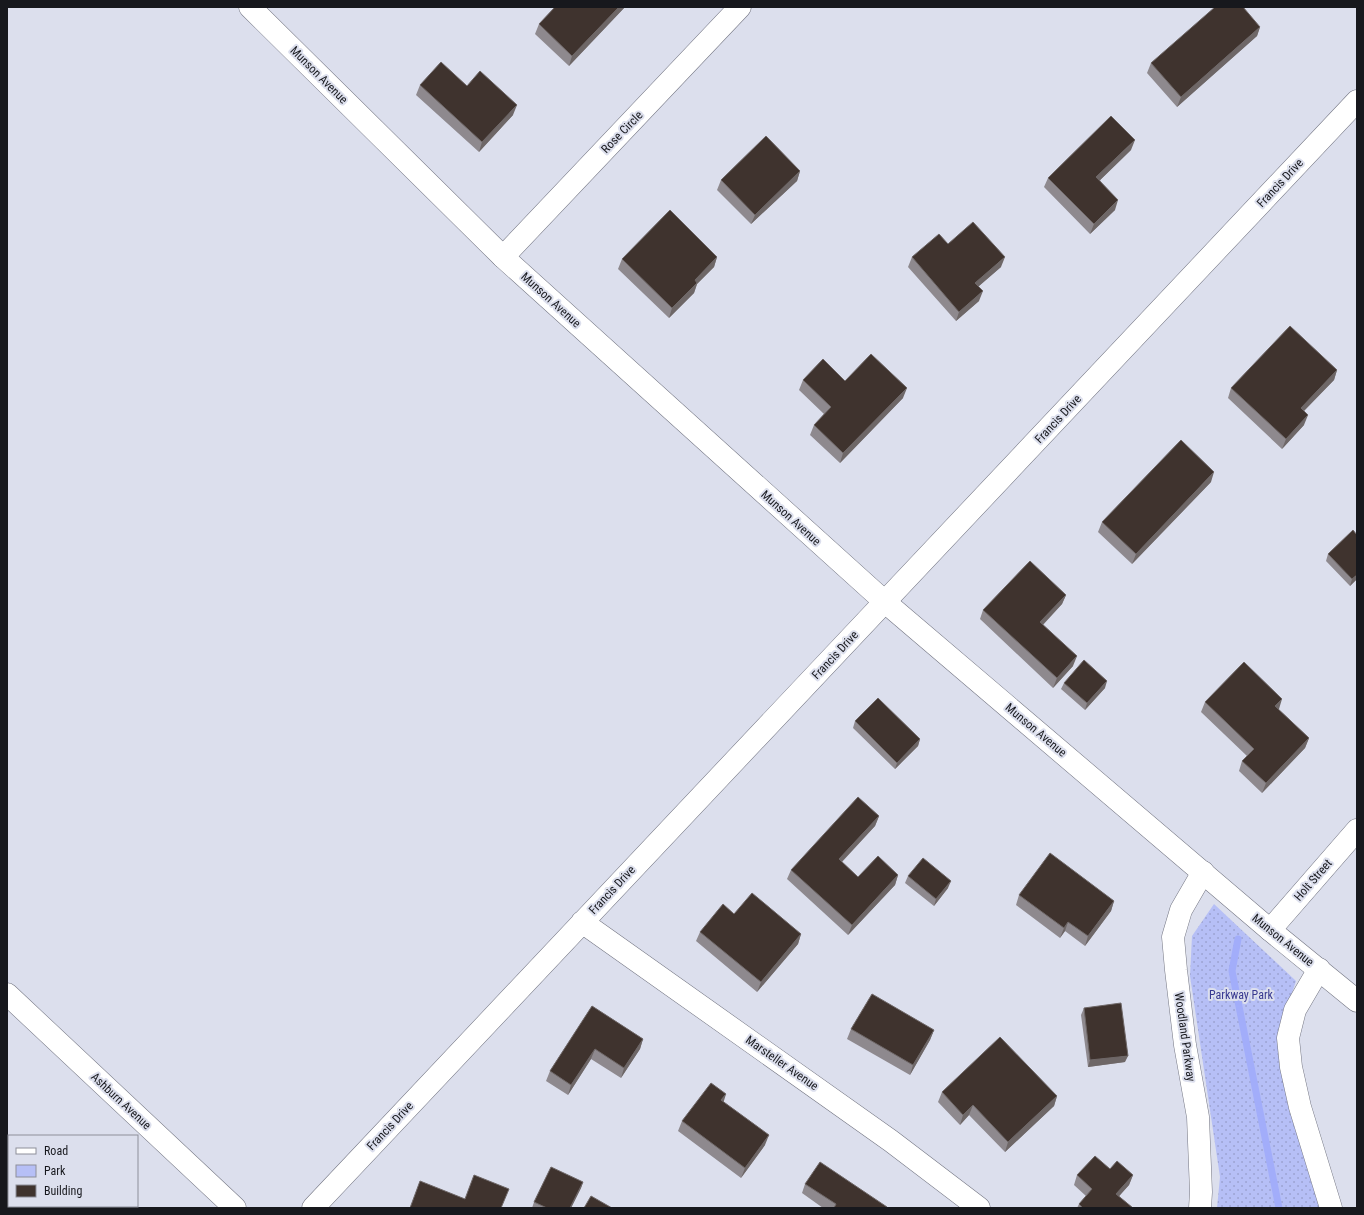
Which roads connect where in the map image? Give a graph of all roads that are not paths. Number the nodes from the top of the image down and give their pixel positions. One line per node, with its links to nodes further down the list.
1 (250, 7): 4 (street, Munson Avenue)
2 (740, 7): 4 (street, Rose Circle)
3 (1357, 101): 5 (street, Francis Drive)
4 (503, 257): 5 (street, Munson Avenue)
5 (885, 602): 7 (street, Munson Avenue); 8 (street, Francis Drive)
6 (1357, 830): 9 (street, Holt Street)
7 (1203, 872): 9 (street, Munson Avenue); 16 (street, Woodland Parkway)
8 (582, 922): 14 (street, Francis Drive); 15 (street, Marsteller Avenue)
9 (1270, 930): 10 (street, Munson Avenue)
10 (1319, 969): 12 (street, Munson Avenue); 17 (street)
11 (7, 994): 13 (street, Ashburn Avenue)
12 (1357, 1000)
13 (235, 1208)
14 (313, 1208)
15 (978, 1208)
16 (1200, 1208)
17 (1331, 1208)

